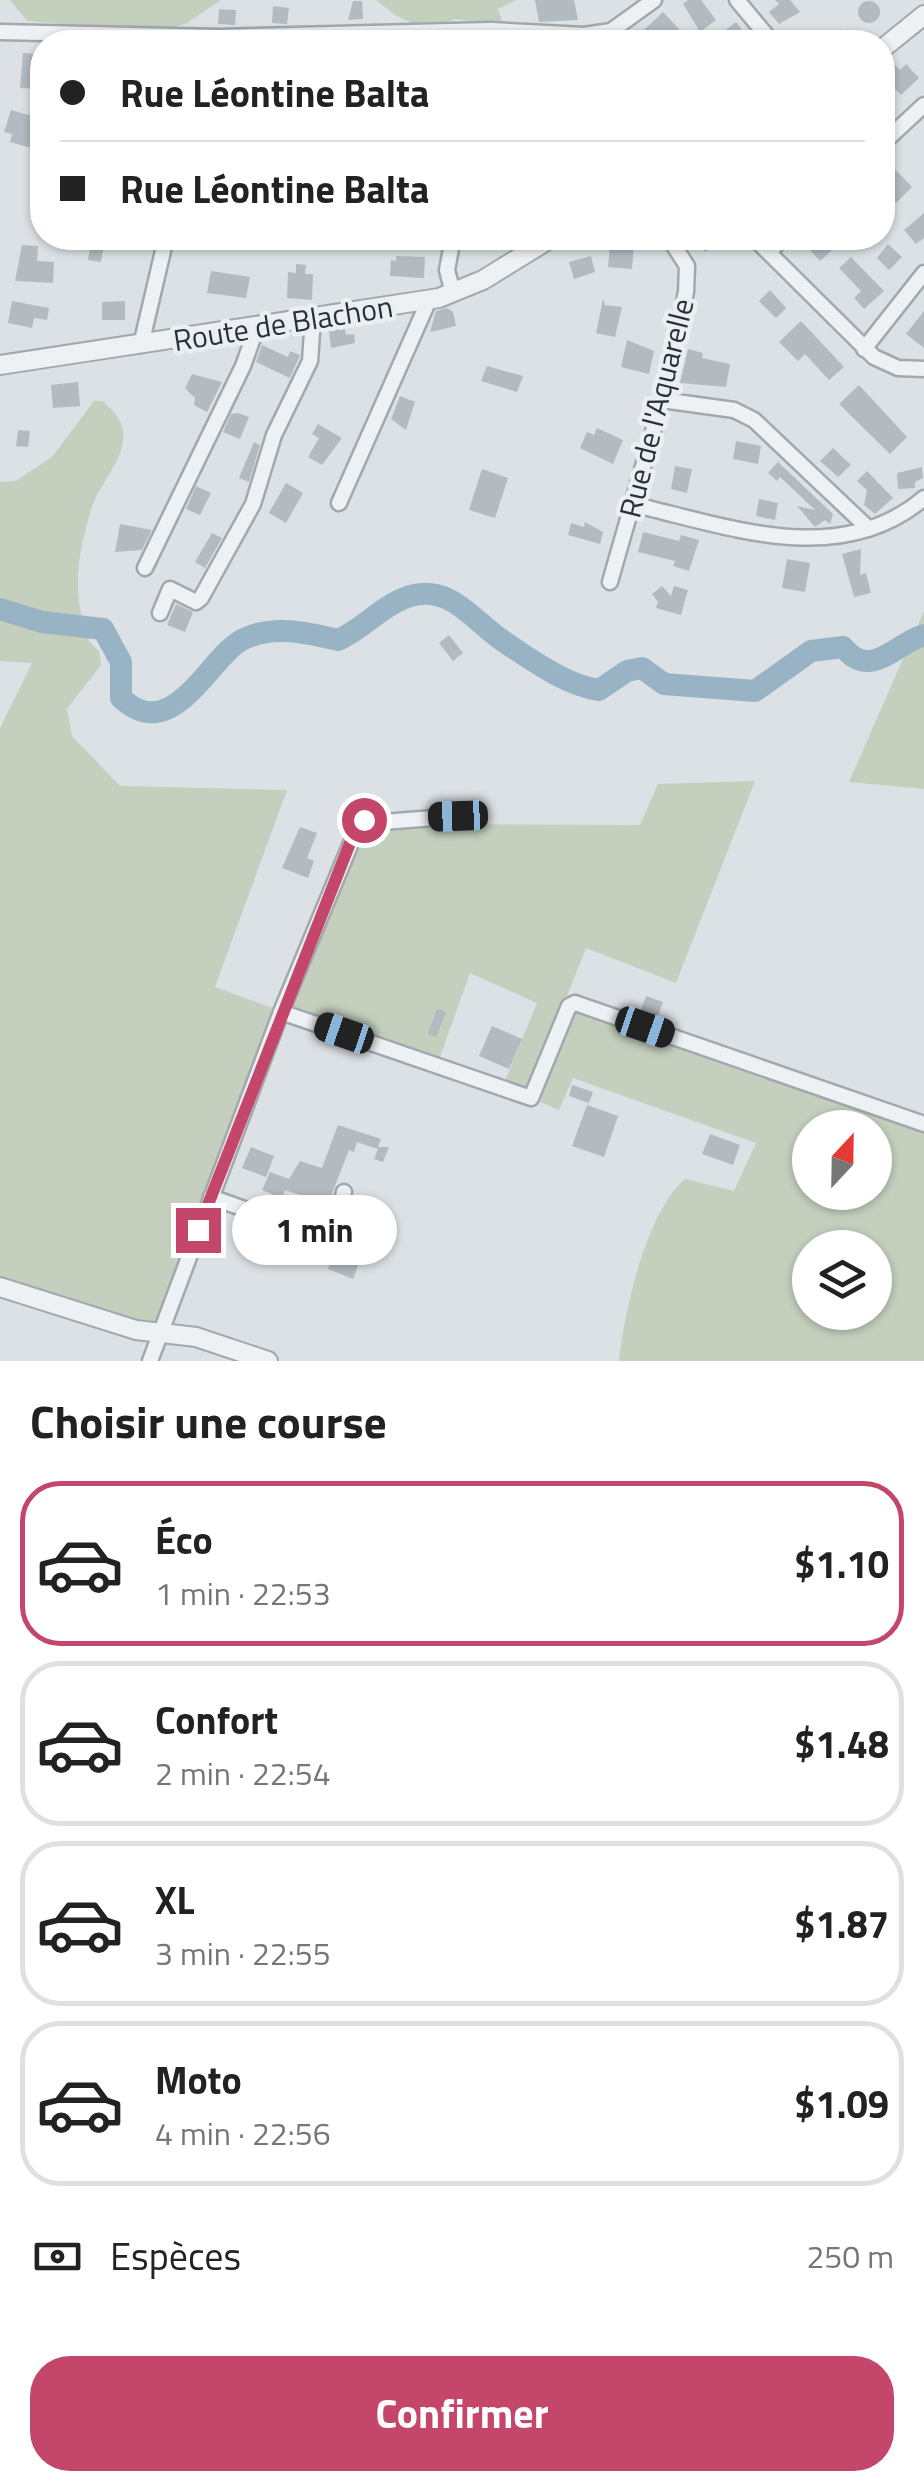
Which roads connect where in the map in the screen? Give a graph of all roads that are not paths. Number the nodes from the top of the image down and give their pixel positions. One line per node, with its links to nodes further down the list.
1 (654, 0): 4 (street)
2 (737, 0): 5 (street)
3 (924, 15): 8 (street)
4 (612, 30)
5 (762, 30)
6 (0, 32): 7 (street)
7 (30, 35)
8 (895, 38)
9 (924, 106): 10 (street)
10 (895, 132)
11 (163, 250): 22 (street)
12 (451, 250): 18 (street)
13 (529, 250): 18 (street, Route de Blachon)
14 (676, 250): 26 (street, Rue de l'Aquarelle)
15 (770, 250): 16 (street)
16 (768, 252): 23 (street)
17 (924, 273): 23 (street)
18 (453, 293): 19 (street, Route de Blachon)
19 (429, 300): 20 (street, Route de Blachon); 28 (street)
20 (313, 318): 21 (street, Route de Blachon); 33 (street)
21 (257, 327): 22 (street, Route de Blachon); 31 (street)
22 (141, 345): 24 (street, Route de Blachon)
23 (864, 348): 25 (street)
24 (0, 366)
25 (924, 368)
26 (662, 400): 29 (street, Rue de l'Aquarelle); 30 (street)
27 (924, 498): 30 (street)
28 (339, 504)
29 (632, 504): 30 (street); 32 (street, Rue de l'Aquarelle)
30 (869, 530)
31 (145, 568)
32 (610, 582)
33 (160, 613)
34 (458, 816): 35 (street)
35 (281, 1012): 36 (street); 38 (street)
36 (924, 1124)
37 (344, 1192): 38 (street)
38 (211, 1197): 40 (street)
39 (0, 1288): 40 (street)
40 (160, 1332): 41 (street); 42 (street)
41 (150, 1361)
42 (268, 1361)

